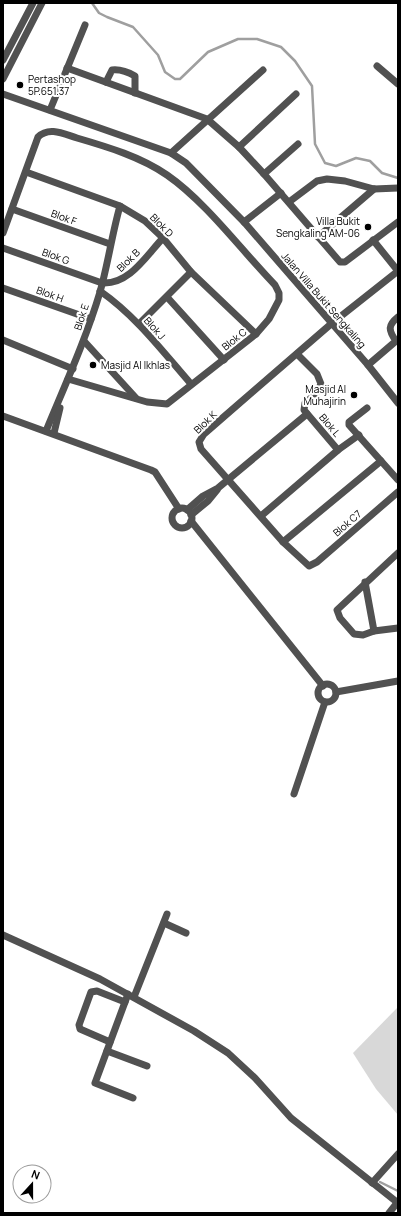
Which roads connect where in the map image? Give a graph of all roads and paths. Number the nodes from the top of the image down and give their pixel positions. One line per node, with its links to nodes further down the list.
1 (34, 3): 4 (street)
2 (42, 3): 8 (street)
3 (85, 25): 6 (street)
4 (3, 60)
5 (377, 66): 10 (street)
6 (67, 68): 9 (street); 14 (street)
7 (263, 70): 15 (street)
8 (3, 79)
9 (106, 82): 11 (street); 11 (street)
10 (398, 84)
11 (135, 93): 15 (street)
12 (3, 94): 14 (street, Jalan Villa Bukit Sengkaling)
13 (296, 94): 17 (street)
14 (50, 110): 18 (street, Jalan Villa Bukit Sengkaling)
15 (207, 119): 17 (street); 18 (street)
16 (298, 144): 20 (street)
17 (239, 147): 20 (street)
18 (171, 153): 27 (street, Jalan Villa Bukit Sengkaling)
19 (26, 172): 25 (street, Blok D); 26 (street); 44 (street, Blok C)
20 (264, 174): 23 (street)
21 (398, 188): 22 (street)
22 (374, 189): 24 (street); 30 (street)
23 (281, 193): 24 (street); 27 (street)
24 (289, 202): 30 (street)
25 (120, 206): 31 (street, Blok D); 33 (street, Blok E)
26 (12, 209): 29 (street); 33 (street, Blok F)
27 (244, 222): 43 (street, Jalan Villa Bukit Sengkaling)
28 (398, 222): 32 (street)
29 (3, 233)
30 (318, 237): 32 (street)
31 (163, 238): 36 (street, Blok D); 37 (street, Blok B)
32 (373, 240): 35 (street)
33 (110, 244): 37 (street, Blok E)
34 (3, 248): 37 (street, Blok G)
35 (398, 271): 43 (street, Blok K)
36 (191, 272): 39 (street); 44 (street, Blok D)
37 (101, 287): 41 (street, Blok E); 42 (street, Blok J)
38 (3, 288): 41 (street, Blok H)
39 (167, 297): 42 (street); 49 (street)
40 (398, 317): 47 (street)
41 (91, 320): 46 (street, Blok E)
42 (139, 324): 53 (street, Blok J)
43 (331, 324): 48 (street, Blok K); 50 (street, Jalan Villa Bukit Sengkaling)
44 (256, 334): 49 (street, Blok C)
45 (3, 340): 51 (street)
46 (84, 341): 51 (street, Blok E); 54 (street)
47 (397, 342): 50 (street)
48 (297, 354): 57 (street, Blok L); 64 (street, Blok K)
49 (224, 360): 53 (street, Blok C)
50 (368, 365): 55 (street, Jalan Villa Bukit Sengkaling)
51 (73, 369): 52 (street, Blok E)
52 (68, 379): 54 (street, Blok C); 59 (street, Blok E); 60 (street)
53 (191, 384): 54 (street, Blok C)
54 (136, 398)
55 (398, 403)
56 (367, 408): 61 (street)
57 (307, 414): 62 (street, Blok L); 64 (street)
58 (3, 416): 59 (street)
59 (46, 431): 60 (street)
60 (54, 433): 67 (street)
61 (359, 435): 62 (street); 63 (street)
62 (338, 450): 69 (street)
63 (381, 461): 65 (street); 70 (street)
64 (229, 479): 68 (street); 69 (street, Blok K)
65 (398, 480)
66 (398, 492): 72 (street, Blok C7)
67 (179, 509): 68 (street); 68 (street)
68 (190, 515): 77 (street)
69 (261, 516): 70 (street, Blok K)
70 (283, 542): 72 (street, Blok K)
71 (398, 553): 73 (street)
72 (306, 565)
73 (365, 582): 75 (street); 75 (street)
74 (398, 628): 75 (street)
75 (374, 631)
76 (398, 681): 78 (street)
77 (323, 686): 78 (street); 79 (street)
78 (336, 692): 79 (street)
79 (325, 702): 80 (street)
80 (294, 794)
81 (167, 914): 82 (street)
82 (164, 923): 83 (street); 85 (street)
83 (186, 933)
84 (3, 935): 85 (street)
85 (131, 995): 86 (street); 92 (street)
86 (125, 1002): 87 (street); 87 (street)
87 (110, 1042): 88 (street)
88 (107, 1051): 89 (street); 90 (street)
89 (147, 1066)
90 (133, 1098)
91 (398, 1154): 92 (street)
92 (372, 1183): 93 (street)
93 (398, 1203): 94 (street)
94 (389, 1213)

